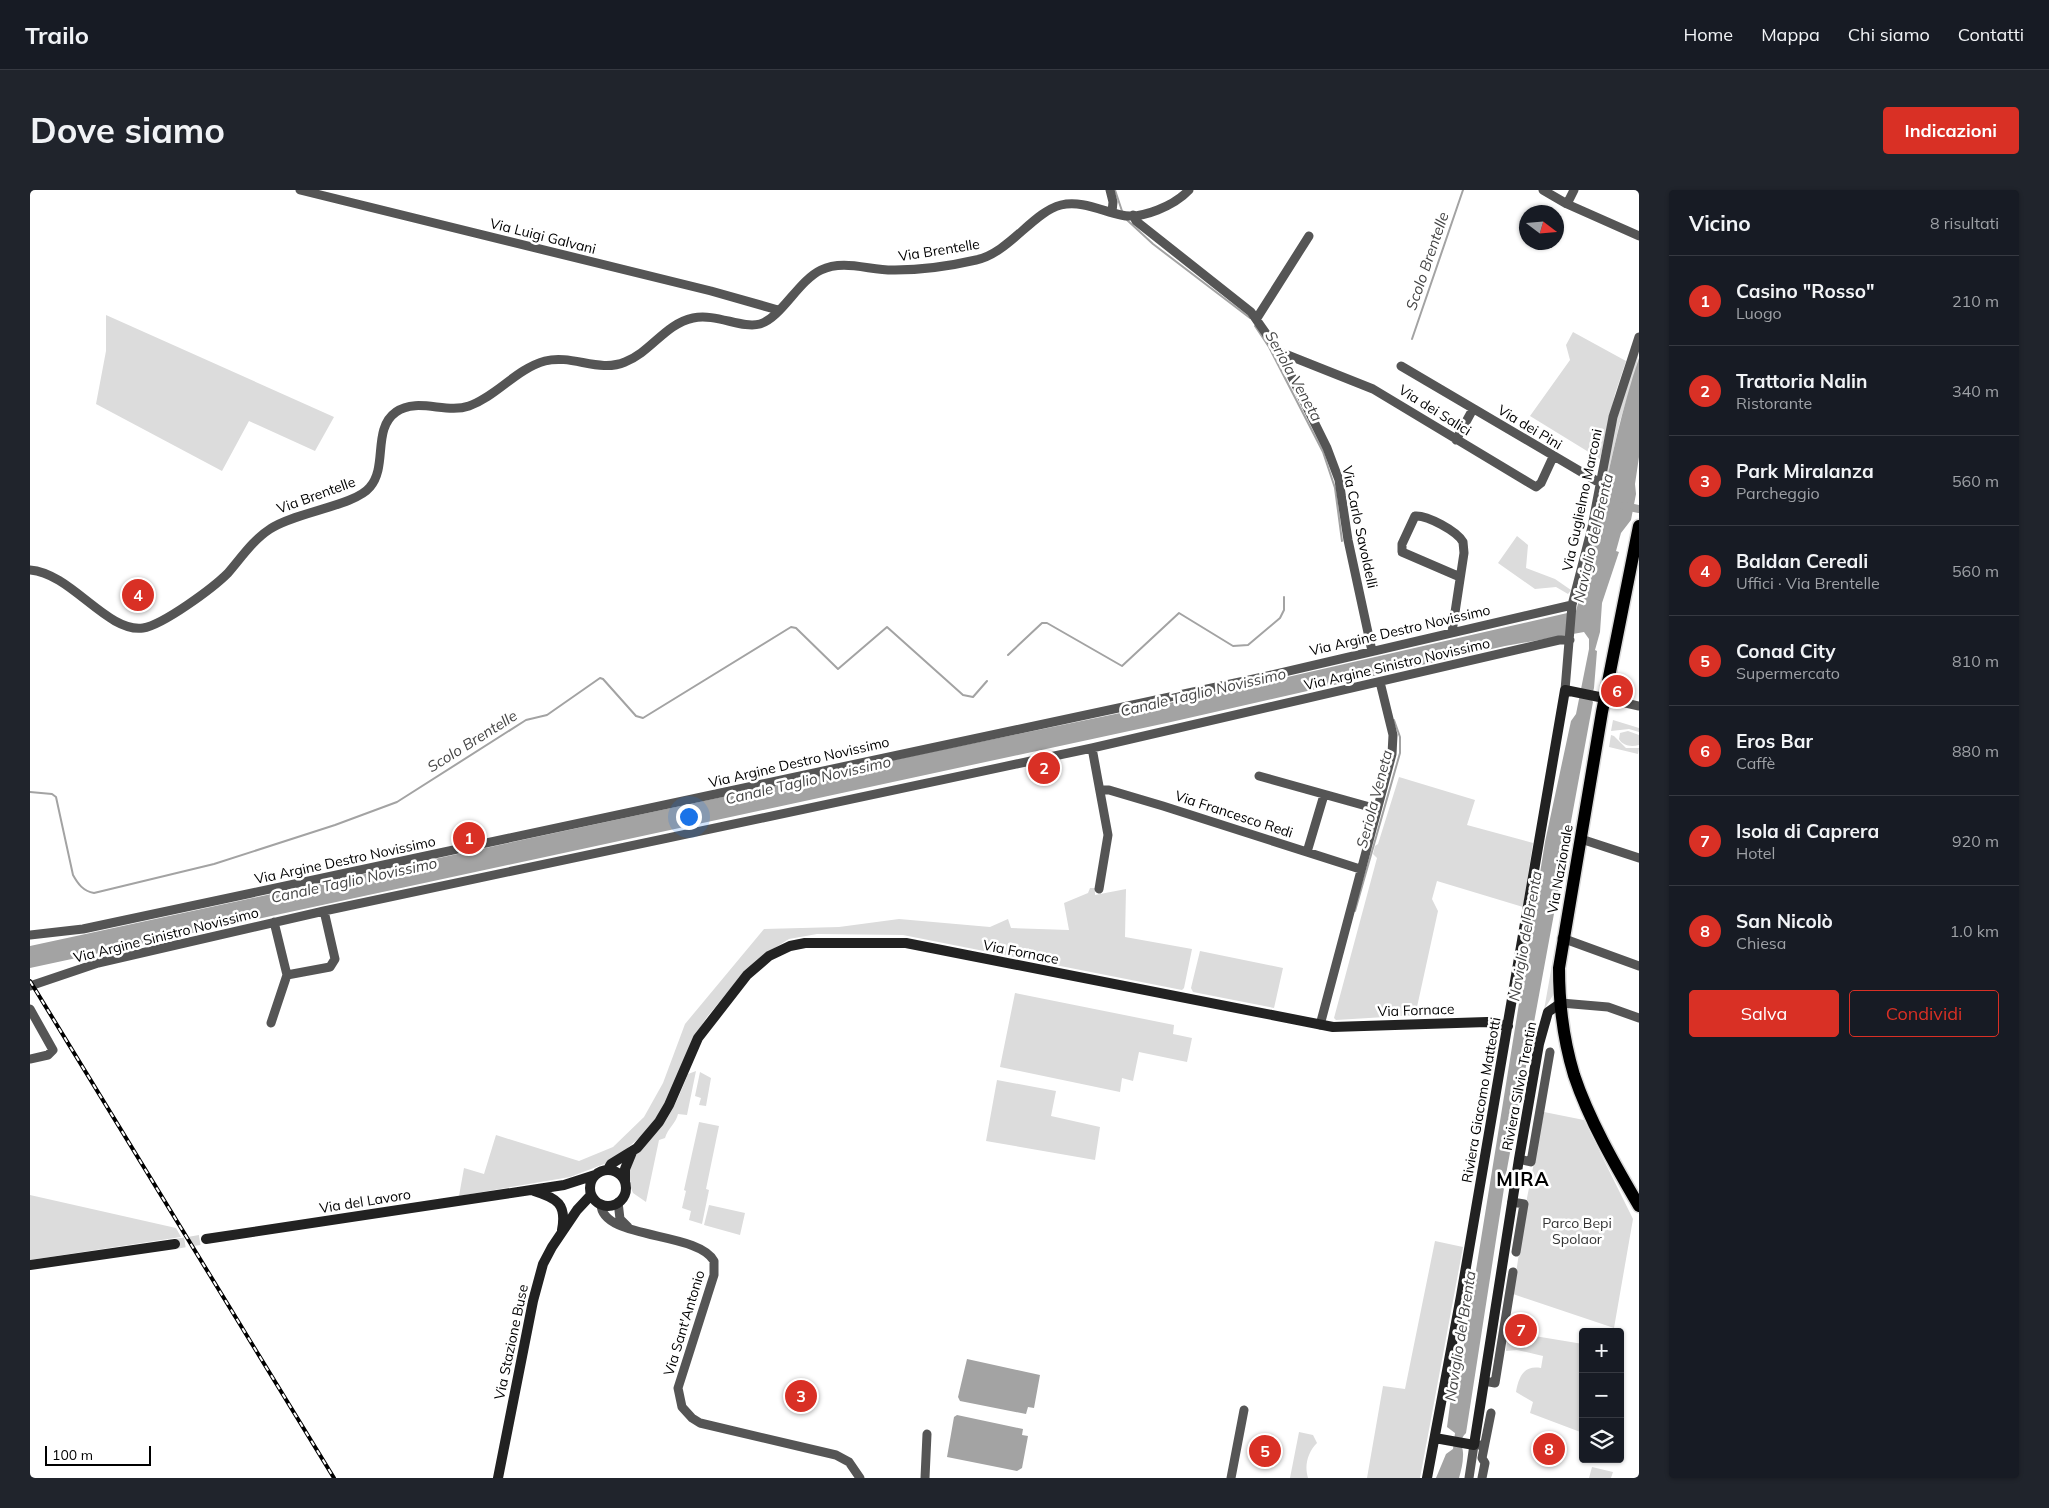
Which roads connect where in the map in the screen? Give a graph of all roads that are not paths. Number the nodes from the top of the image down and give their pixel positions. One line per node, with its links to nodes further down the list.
1 (300, 190): 10 (street, Via Luigi Galvani)
2 (1110, 190): 7 (street)
3 (1189, 190): 7 (street, Via Brentelle)
4 (1543, 190): 6 (street)
5 (1574, 190): 6 (street)
6 (1567, 204): 9 (street)
7 (1124, 215): 10 (street, Via Brentelle); 11 (street, Via Carlo Savoldelli)
8 (1309, 236): 11 (street)
9 (1639, 236)
10 (778, 310): 21 (street, Via Brentelle)
11 (1257, 318): 13 (street, Via Carlo Savoldelli)
12 (1639, 337): 18 (street, Via Guglielmo Marconi)
13 (1281, 355): 16 (street, Via dei Salici); 26 (street, Via Carlo Savoldelli)
14 (1401, 366): 15 (street, Via dei Pini)
15 (1472, 409): 16 (street); 17 (street, Via dei Pini)
16 (1456, 440): 17 (street, Via dei Salici)
17 (1553, 457): 18 (street, Via dei Pini)
18 (1600, 483): 23 (street, Via Guglielmo Marconi)
19 (1639, 526): 20 (main road, Via Nazionale)
20 (1637, 552): 29 (main road, Via Nazionale)
21 (30, 570)
22 (1460, 577): 22 (street); 24 (street)
23 (1572, 608): 24 (street, Via Argine Destro Novissimo); 25 (street, Via Guglielmo Marconi)
24 (1452, 632): 26 (street, Via Argine Destro Novissimo)
25 (1571, 637): 27 (street, Via Argine Sinistro Novissimo); 28 (street, Via Guglielmo Marconi)
26 (1372, 651): 43 (street, Via Argine Destro Novissimo)
27 (1380, 682): 31 (street, Via Argine Sinistro Novissimo); 35 (street)
28 (1571, 691): 29 (street); 53 (street, Riviera Giacomo Matteotti)
29 (1599, 697): 30 (street); 36 (main road, Via Nazionale)
30 (1639, 706)
31 (1092, 748): 33 (street); 41 (street, Via Argine Sinistro Novissimo)
32 (1259, 776): 34 (street)
33 (1100, 790): 37 (street, Via Francesco Redi); 40 (street)
34 (1324, 795): 35 (street); 37 (street)
35 (1377, 809): 39 (street)
36 (1580, 839): 38 (street); 44 (main road, Via Nazionale)
37 (1307, 852): 39 (street, Via Francesco Redi)
38 (1636, 857)
39 (1360, 869): 52 (street)
40 (1099, 889)
41 (324, 910): 42 (street, Via Argine Sinistro Novissimo); 46 (street)
42 (274, 922): 46 (street); 47 (street, Via Argine Sinistro Novissimo)
43 (30, 935)
44 (1562, 938): 45 (street); 48 (main road, Via Nazionale)
45 (1639, 966)
46 (287, 975): 51 (street)
47 (30, 986)
48 (1561, 1003): 50 (street); 56 (street, Riviera Silvio Trentin); 71 (main road, Via Nazionale)
49 (30, 1009): 55 (street)
50 (1639, 1018)
51 (271, 1023)
52 (1320, 1025): 53 (street, Via Fornace); 60 (street, Via Fornace)
53 (1508, 1026): 84 (street, Riviera Giacomo Matteotti)
54 (1550, 1052): 57 (street)
55 (30, 1059)
56 (1535, 1064): 57 (street); 58 (street, Riviera Silvio Trentin)
57 (1548, 1066): 59 (street)
58 (1529, 1103): 59 (street); 61 (street, Riviera Silvio Trentin)
59 (1540, 1105): 61 (street)
60 (632, 1152): 62 (street, Via Fornace); 64 (street, Via Fornace)
61 (1519, 1159): 69 (street, Riviera Silvio Trentin)
62 (608, 1169): 63 (street); 64 (street)
63 (595, 1175): 65 (street, Via del Lavoro); 67 (street)
64 (625, 1182): 68 (street)
65 (564, 1186): 66 (street, Via del Lavoro); 67 (street, Via del Lavoro)
66 (528, 1190): 74 (street, Via del Lavoro); 75 (street, Via del Lavoro)
67 (591, 1195): 70 (street); 72 (street, Via Stazione Buse)
68 (618, 1202): 70 (street); 73 (street)
69 (1512, 1202): 77 (street); 80 (street, Riviera Silvio Trentin)
70 (600, 1204): 72 (street, Via Stazione Buse); 73 (street, Via Sant'Antonio)
71 (1638, 1204)
72 (572, 1219): 74 (street, Via Stazione Buse)
73 (630, 1228): 87 (street, Via Sant'Antonio)
74 (561, 1232): 86 (street, Via Stazione Buse)
75 (206, 1239)
76 (174, 1244): 78 (street)
77 (1516, 1252)
78 (30, 1265)
79 (1513, 1272): 80 (street)
80 (1501, 1311): 85 (street, Riviera Silvio Trentin)
81 (1244, 1410): 89 (street)
82 (1491, 1413): 85 (street)
83 (927, 1434): 88 (street)
84 (1440, 1439): 85 (street); 90 (street, Riviera Giacomo Matteotti)
85 (1479, 1445): 91 (street, Riviera Silvio Trentin); 92 (street)
86 (498, 1478)
87 (860, 1478)
88 (925, 1478)
89 (1231, 1478)
90 (1427, 1478)
91 (1469, 1478)
92 (1482, 1478)

